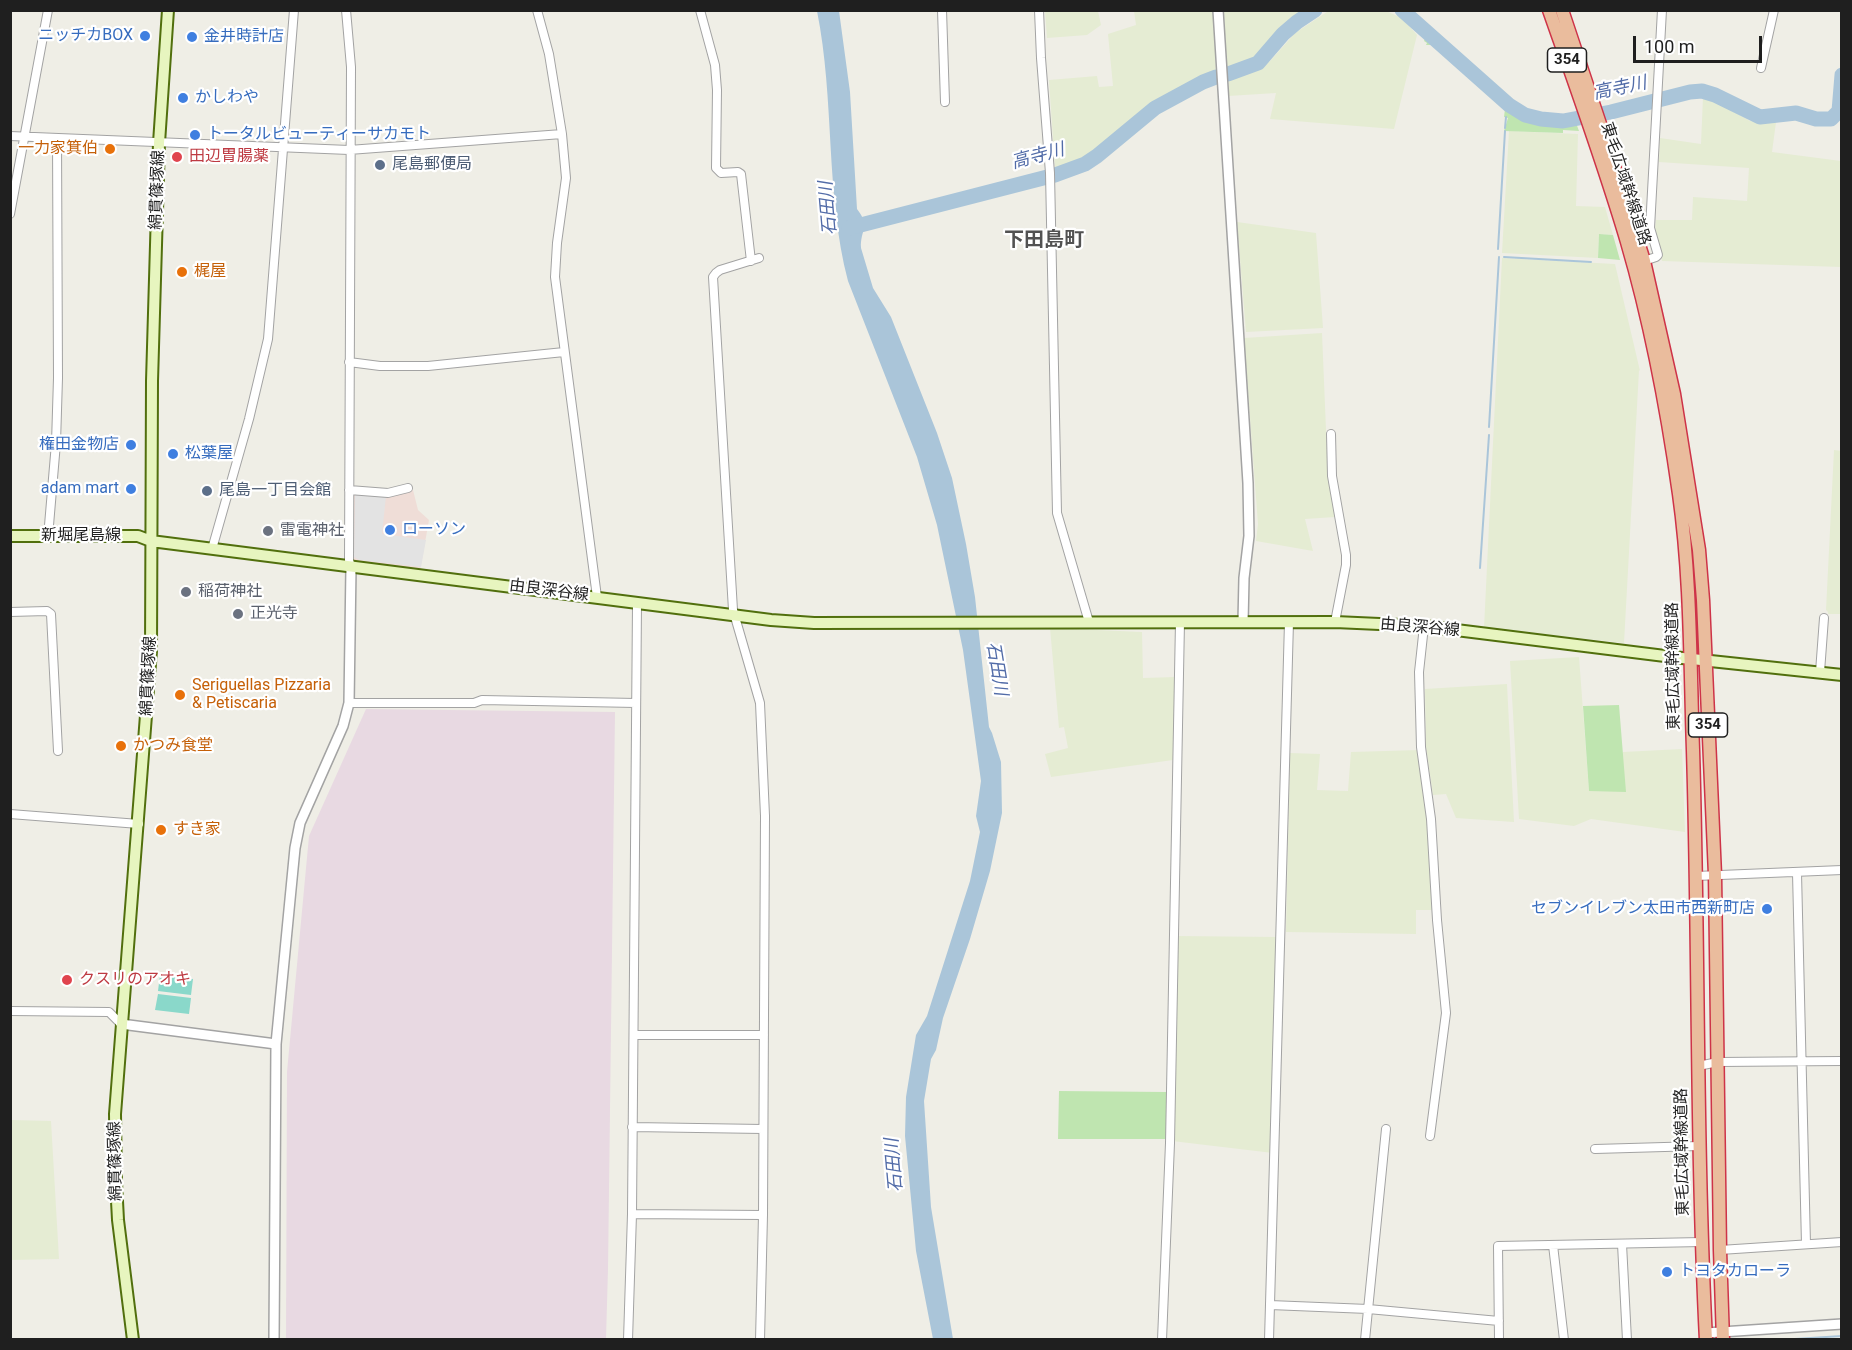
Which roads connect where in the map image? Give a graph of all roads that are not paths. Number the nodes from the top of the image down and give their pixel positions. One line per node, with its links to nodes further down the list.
1 (48, 10): 20 (street)
2 (168, 10): 22 (main road, 綿貫篠塚線)
3 (294, 10): 23 (street)
4 (346, 10): 24 (street)
5 (537, 10): 18 (street)
6 (700, 10): 40 (street)
7 (942, 10): 15 (street)
8 (1039, 10): 42 (street)
9 (1218, 10): 44 (street)
10 (1549, 10): 16 (highway, 東毛広域幹線道路 / 354)
11 (1562, 10): 16 (highway, 東毛広域幹線道路 / 354)
12 (1662, 10): 26 (street)
13 (1773, 10): 14 (street)
14 (1761, 68)
15 (945, 102)
16 (1589, 109): 17 (highway, 東毛広域幹線道路 / 354)
17 (1594, 124): 26 (highway, 東毛広域幹線道路 / 354); 48 (highway, 東毛広域幹線道路 / 354)
18 (562, 134): 24 (street); 27 (street)
19 (10, 136): 20 (street)
20 (24, 137): 21 (street); 25 (street)
21 (57, 138): 22 (street); 33 (street)
22 (159, 143): 23 (street); 34 (main road, 綿貫篠塚線)
23 (283, 148): 24 (street); 35 (street)
24 (350, 150): 28 (street)
25 (10, 214)
26 (1644, 261): 49 (highway, 東毛広域幹線道路 / 354)
27 (564, 352): 28 (street); 37 (street)
28 (349, 362): 31 (street)
29 (1331, 435): 46 (street)
30 (408, 488): 31 (street)
31 (349, 490): 36 (street)
32 (10, 537): 33 (main road, 新堀尾島線)
33 (48, 537): 34 (main road, 新堀尾島線)
34 (151, 541): 35 (main road, 由良深谷線); 56 (main road, 綿貫篠塚線)
35 (212, 549): 36 (main road, 由良深谷線)
36 (351, 567): 37 (main road, 由良深谷線); 52 (street)
37 (597, 597): 38 (main road, 由良深谷線)
38 (637, 604): 40 (main road, 由良深谷線); 53 (street)
39 (10, 612): 54 (street)
40 (735, 616): 42 (main road, 由良深谷線); 64 (street)
41 (1824, 618): 50 (street)
42 (1089, 622): 43 (main road, 由良深谷線)
43 (1180, 622): 44 (main road, 由良深谷線); 94 (street)
44 (1243, 622): 45 (main road, 由良深谷線)
45 (1289, 622): 46 (main road, 由良深谷線); 84 (street)
46 (1335, 622): 47 (main road, 由良深谷線)
47 (1424, 626): 48 (main road, 由良深谷線); 73 (street)
48 (1690, 659): 49 (main road, 由良深谷線); 60 (highway, 東毛広域幹線道路 / 354)
49 (1704, 661): 50 (main road, 由良深谷線); 59 (highway, 東毛広域幹線道路 / 354)
50 (1820, 672): 51 (main road, 由良深谷線)
51 (1842, 675)
52 (350, 703): 53 (street); 65 (street)
53 (636, 703): 63 (street)
54 (58, 751)
55 (10, 814): 56 (street)
56 (139, 824): 62 (main road, 綿貫篠塚線)
57 (1842, 870): 58 (street)
58 (1797, 873): 59 (street); 66 (street)
59 (1715, 875): 60 (street); 68 (highway, 東毛広域幹線道路 / 354)
60 (1696, 876): 69 (highway, 東毛広域幹線道路 / 354)
61 (10, 1011): 62 (street)
62 (121, 1024): 65 (street); 90 (main road, 綿貫篠塚線)
63 (634, 1035): 64 (street); 70 (street)
64 (764, 1035): 71 (street)
65 (276, 1044): 91 (street)
66 (1801, 1061): 67 (street); 68 (street); 81 (street)
67 (1842, 1061)
68 (1718, 1062): 69 (street); 83 (highway, 東毛広域幹線道路 / 354)
69 (1698, 1066): 74 (highway, 東毛広域幹線道路 / 354)
70 (632, 1127): 71 (street); 76 (street)
71 (763, 1129): 77 (street)
72 (1386, 1129): 85 (street)
73 (1430, 1136)
74 (1699, 1146): 75 (street); 78 (highway, 東毛広域幹線道路 / 354)
75 (1595, 1149)
76 (632, 1214): 77 (street); 92 (street)
77 (763, 1215): 93 (street)
78 (1702, 1242): 80 (street); 88 (highway, 東毛広域幹線道路 / 354)
79 (1842, 1242): 81 (street)
80 (1622, 1244): 82 (street); 99 (street)
81 (1806, 1244): 83 (street)
82 (1553, 1245): 86 (street); 98 (street)
83 (1720, 1250): 89 (highway, 東毛広域幹線道路 / 354)
84 (1270, 1305): 85 (street); 95 (street)
85 (1368, 1309): 86 (street); 96 (street)
86 (1499, 1321): 97 (street)
87 (1842, 1324): 89 (street)
88 (1706, 1336): 89 (street)
89 (1723, 1336)
90 (133, 1340)
91 (274, 1340)
92 (628, 1340)
93 (760, 1340)
94 (1162, 1340)
95 (1269, 1340)
96 (1365, 1340)
97 (1499, 1340)
98 (1564, 1340)
99 (1627, 1340)

